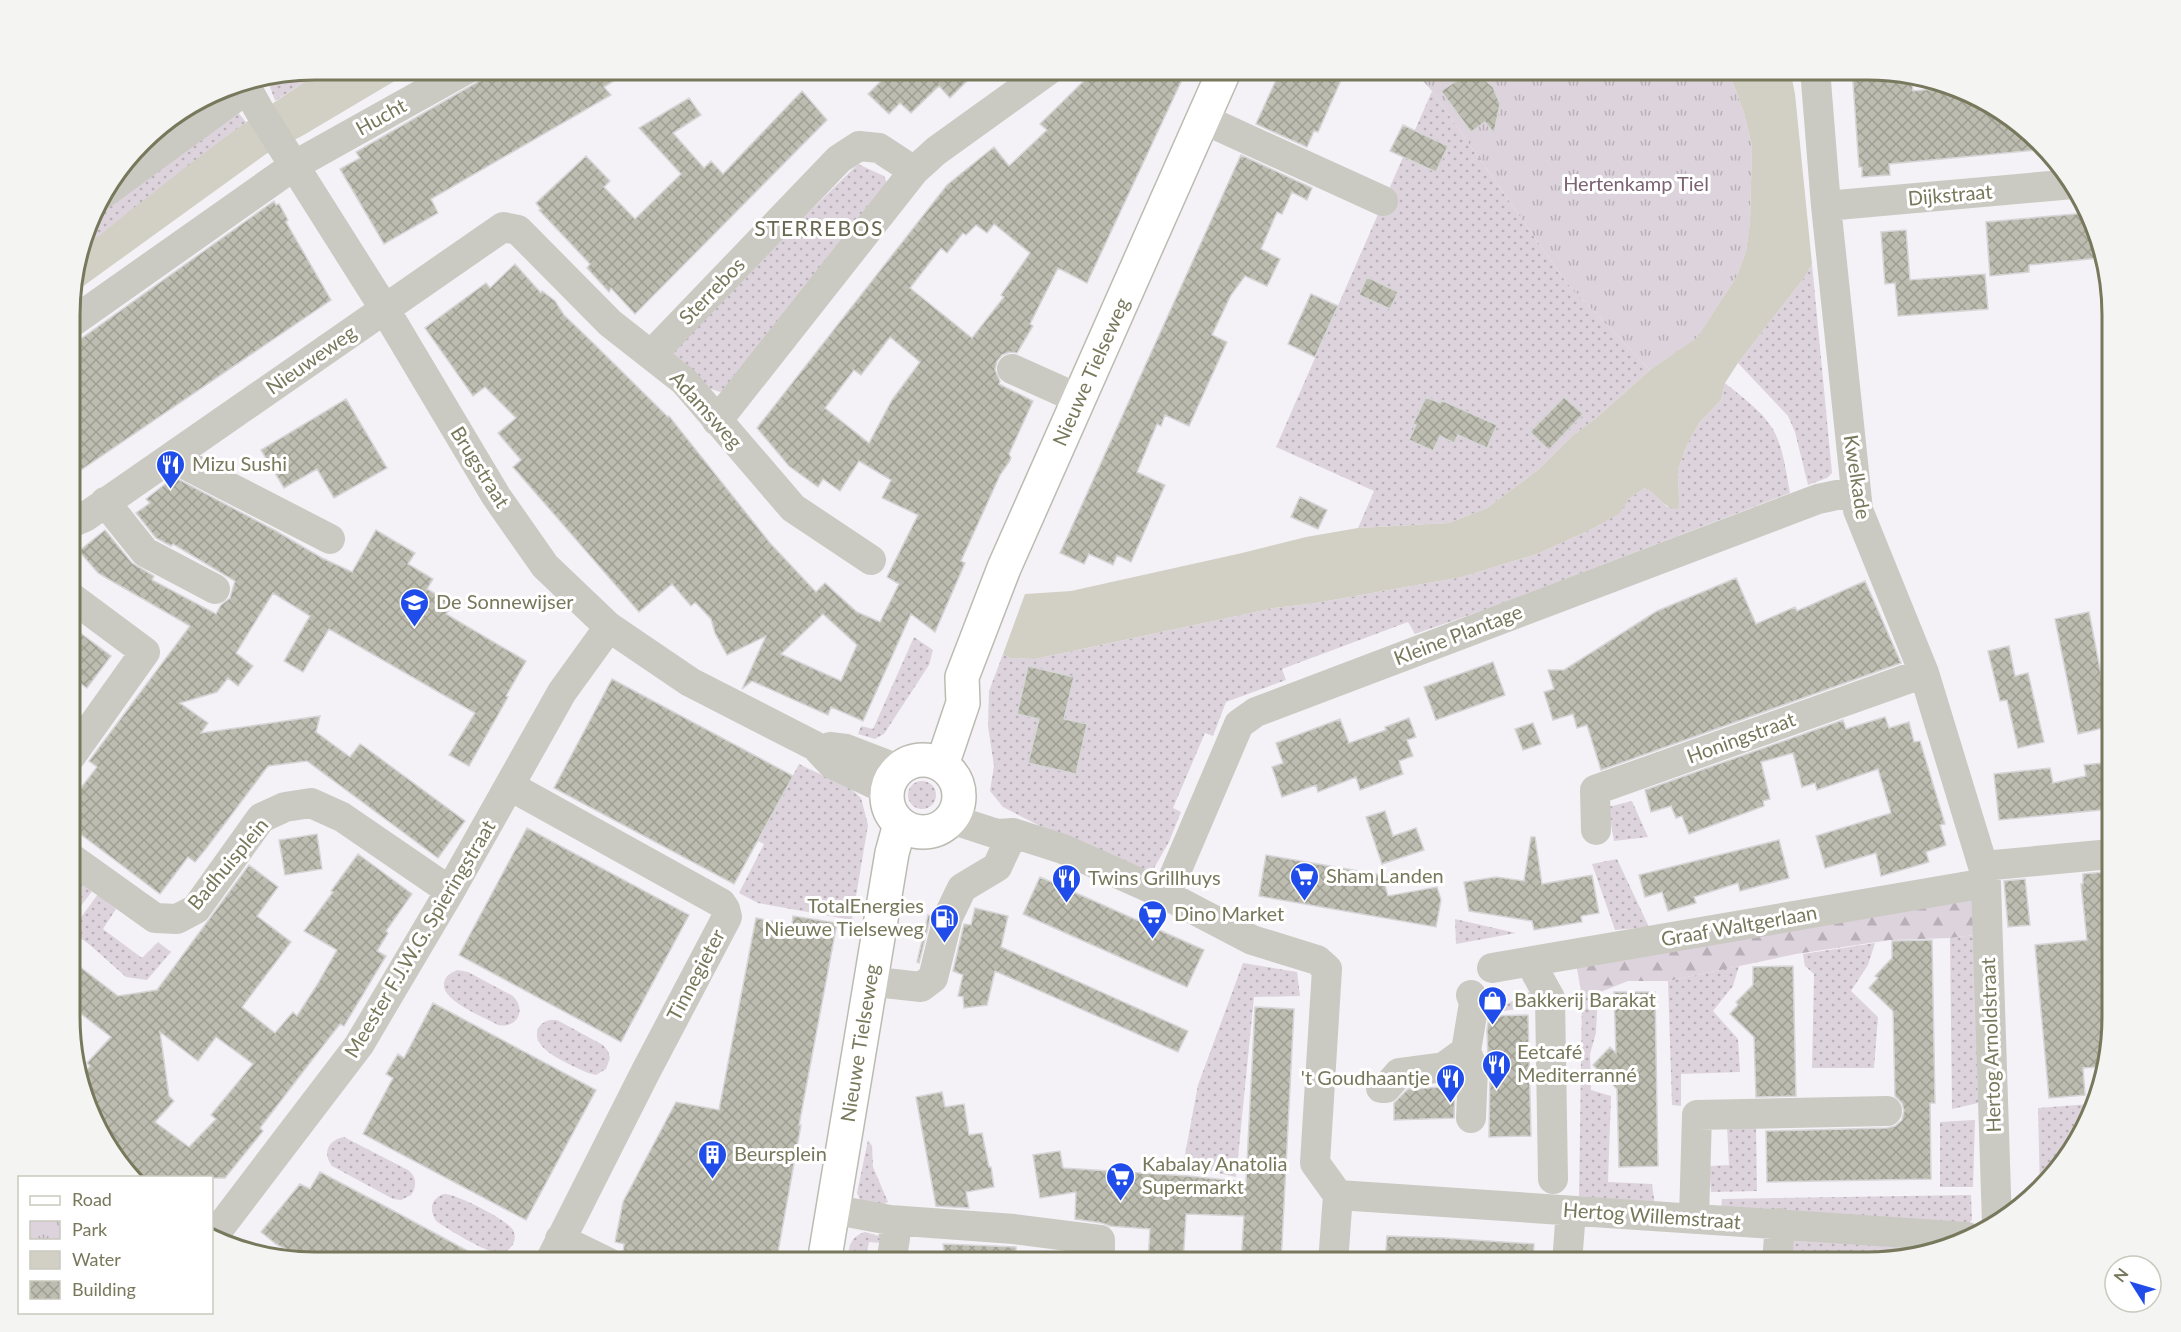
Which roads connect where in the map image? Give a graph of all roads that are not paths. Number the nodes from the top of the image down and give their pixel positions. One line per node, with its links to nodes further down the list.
1 (445, 80): 7 (street, Hucht)
2 (1035, 80): 8 (street)
3 (1220, 80): 6 (main road, Nieuwe Tielseweg)
4 (1816, 80): 12 (street, Kwelkade)
5 (250, 94): 7 (street, Brugstraat); 9 (street)
6 (1203, 119): 11 (street); 18 (main road, Nieuwe Tielseweg)
7 (291, 159): 14 (street, Brugstraat); 15 (street, Hucht)
8 (914, 171): 16 (street, Sterrebos); 19 (street)
9 (120, 182)
10 (2063, 185): 12 (street, Dijkstraat)
11 (1383, 201)
12 (1826, 206): 21 (street, Kwelkade)
13 (519, 230): 14 (street, Nieuweweg); 16 (street, Adamsweg)
14 (384, 308): 20 (street, Nieuweweg); 27 (street, Brugstraat)
15 (80, 315)
16 (651, 355): 19 (street, Adamsweg)
17 (1012, 369): 18 (street)
18 (1079, 399): 30 (main road, Nieuwe Tielseweg)
19 (717, 421): 24 (street, Adamsweg)
20 (177, 453): 22 (street, Nieuweweg); 23 (street)
21 (1856, 491): 28 (street, Kwelkade); 40 (street, Kleine Plantage)
22 (83, 510): 25 (street, Nieuweweg)
23 (330, 540)
24 (871, 560)
25 (215, 589)
26 (80, 604): 29 (street)
27 (609, 627): 30 (street, Brugstraat); 31 (street, Meester F.J.W.G. Spieringstraat)
28 (1924, 673): 34 (street, Honingstraat); 38 (street, Kwelkade)
29 (80, 743)
30 (913, 771): 32 (main road); 33 (main road)
31 (510, 786): 39 (street, Meester F.J.W.G. Spieringstraat); 59 (street, Tinnegieter)
32 (955, 810): 33 (main road); 35 (street)
33 (908, 828): 43 (main road, Nieuwe Tielseweg); 60 (main road, Nieuwe Tielseweg)
34 (1596, 830)
35 (1013, 833): 40 (street); 43 (street)
36 (2102, 856): 38 (street, Graaf Waltgerlaan)
37 (80, 864): 39 (street, Badhuisplein)
38 (1984, 874): 41 (street, Graaf Waltgerlaan); 53 (street, Hertog Arnoldstraat)
39 (450, 891): 57 (street, Meester F.J.W.G. Spieringstraat)
40 (1166, 896): 50 (street)
41 (1530, 962): 42 (street, Graaf Waltgerlaan); 49 (street)
42 (1492, 968)
43 (885, 983): 52 (main road, Nieuwe Tielseweg)
44 (1471, 995): 45 (street)
45 (1466, 1051): 46 (street); 48 (street)
46 (1381, 1088)
47 (1887, 1111): 54 (street)
48 (1471, 1118)
49 (1553, 1179)
50 (1338, 1195): 51 (street, Hertog Willemstraat); 64 (street)
51 (1571, 1211): 54 (street, Hertog Willemstraat); 65 (street)
52 (847, 1212): 55 (street); 61 (main road, Nieuwe Tielseweg)
53 (1997, 1213)
54 (1694, 1218): 56 (street, Hertog Willemstraat)
55 (890, 1220): 62 (street); 63 (street)
56 (1780, 1224): 58 (street, Hertog Willemstraat); 66 (street)
57 (217, 1231)
58 (1954, 1236)
59 (555, 1251)
60 (826, 1252)
61 (841, 1252)
62 (893, 1252)
63 (1100, 1252)
64 (1335, 1252)
65 (1568, 1252)
66 (1778, 1252)

